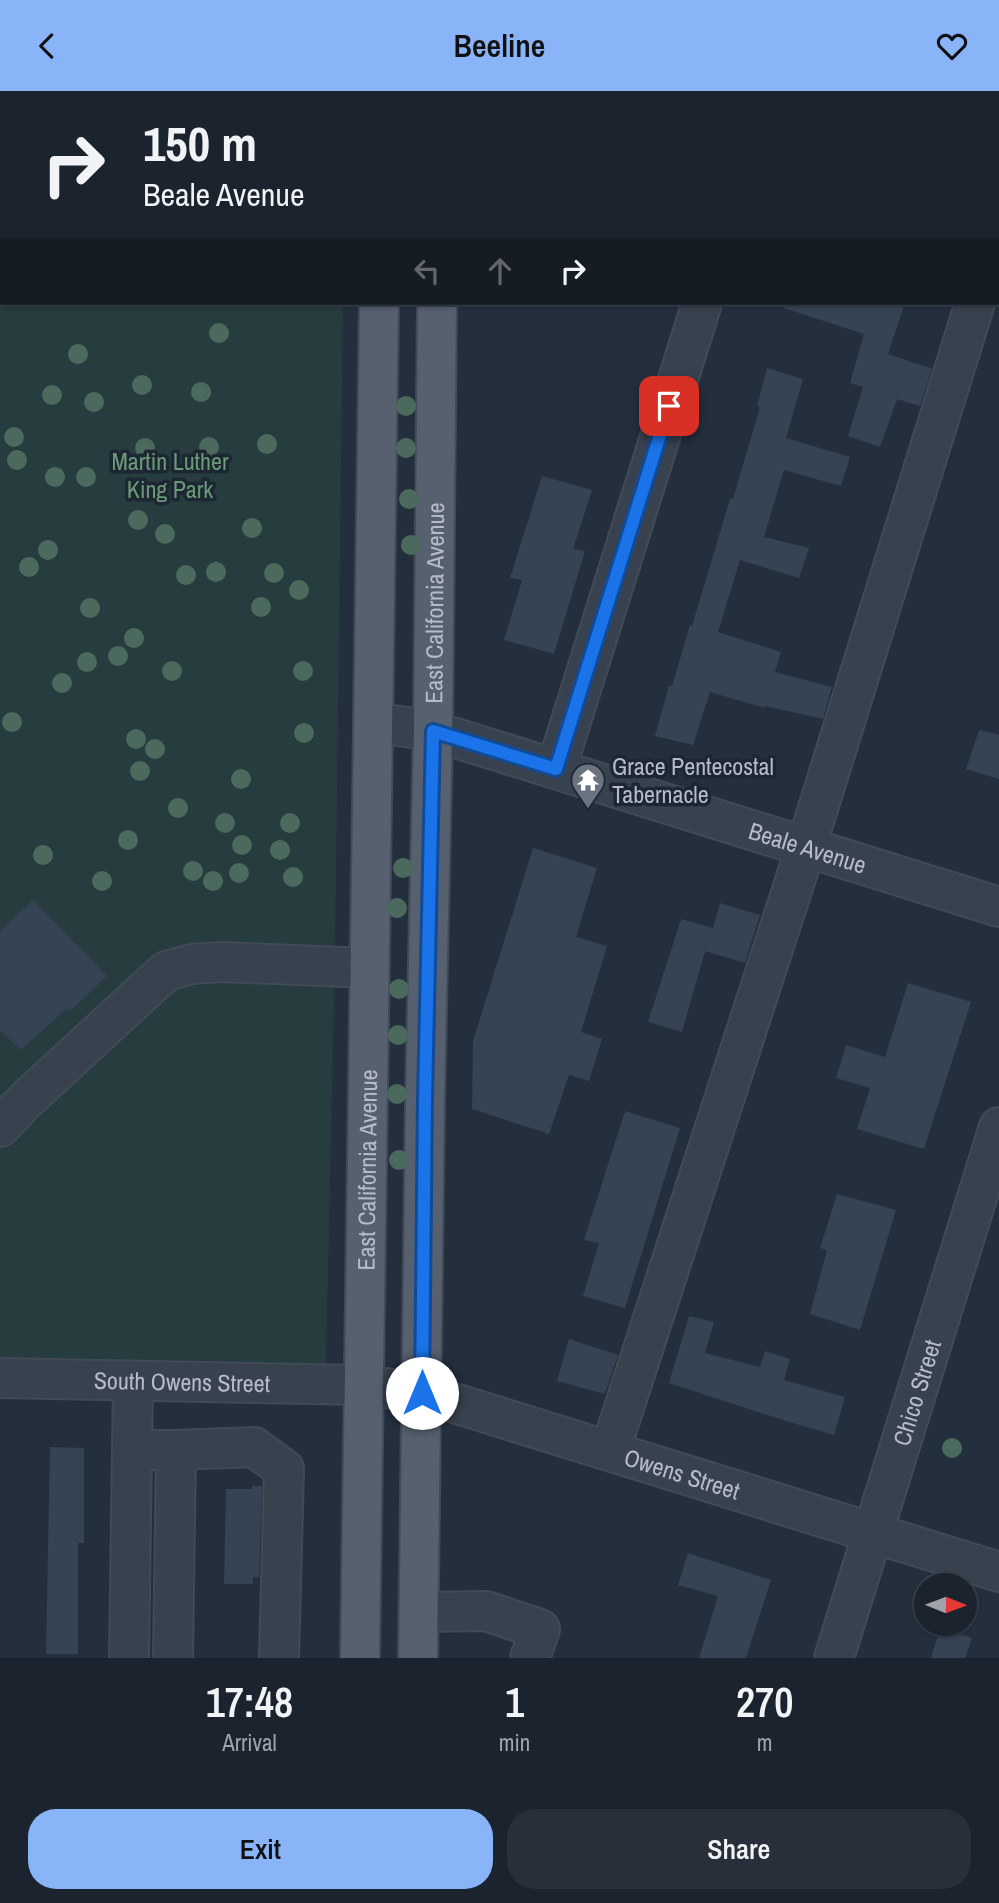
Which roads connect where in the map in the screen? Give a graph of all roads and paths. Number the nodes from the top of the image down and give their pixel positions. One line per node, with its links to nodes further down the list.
1 (379, 305): 5 (main road, East California Avenue)
2 (437, 305): 6 (main road, East California Avenue)
3 (701, 305): 7 (street)
4 (974, 305): 8 (street)
5 (373, 722): 6 (street, Beale Avenue); 10 (main road, East California Avenue)
6 (433, 731): 7 (street, Beale Avenue); 16 (main road, East California Avenue)
7 (556, 769): 8 (street, Beale Avenue)
8 (806, 847): 9 (street, Beale Avenue); 19 (street)
9 (999, 907)
10 (369, 968): 11 (street); 15 (main road, East California Avenue)
11 (0, 1127)
12 (999, 1127): 20 (street, Chico Street)
13 (0, 1378): 14 (street, South Owens Street)
14 (133, 1381): 15 (street, South Owens Street); 17 (street)
15 (364, 1385): 16 (street, Owens Street); 26 (main road, East California Avenue)
16 (422, 1393): 19 (street, Owens Street); 22 (main road, East California Avenue)
17 (132, 1450): 18 (street); 23 (street)
18 (176, 1450): 24 (street); 25 (street)
19 (610, 1451): 20 (street, Owens Street)
20 (873, 1533): 21 (street, Owens Street); 29 (street, Chico Street)
21 (999, 1572)
22 (419, 1612): 27 (main road, East California Avenue); 28 (street)
23 (129, 1658)
24 (173, 1658)
25 (279, 1658)
26 (360, 1658)
27 (418, 1658)
28 (530, 1658)
29 (834, 1658)

